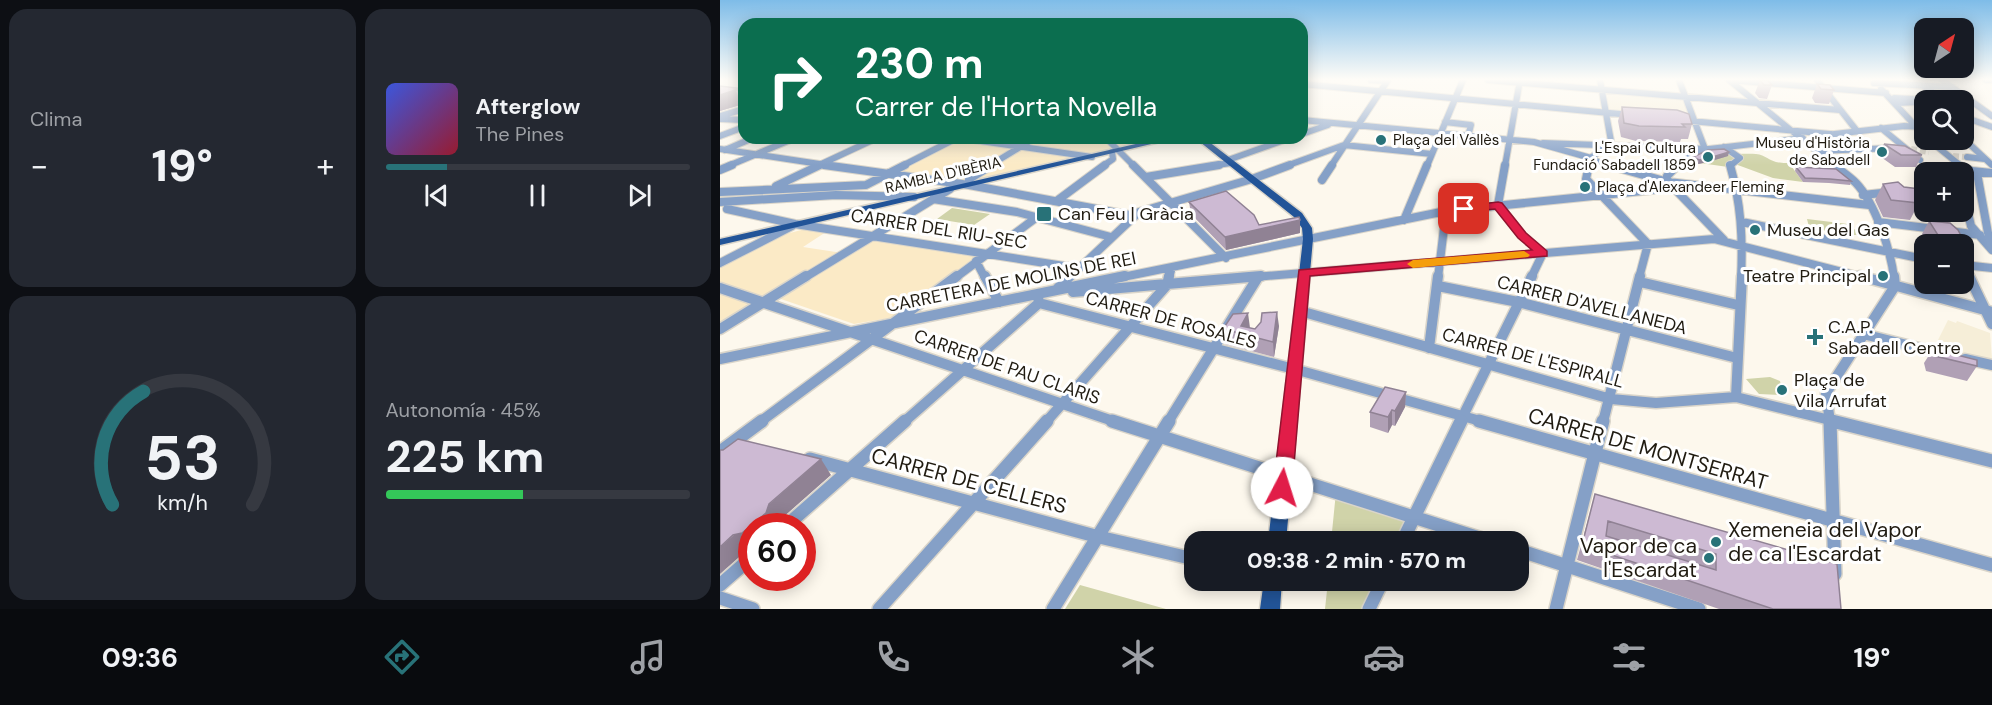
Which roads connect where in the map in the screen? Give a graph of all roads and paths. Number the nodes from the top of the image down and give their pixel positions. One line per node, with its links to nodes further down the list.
1 (1369, 108): 27 (street)
2 (1451, 108): 23 (street)
3 (1515, 108): 40 (street)
4 (1565, 108): 13 (street)
5 (1604, 108): 13 (street)
6 (1690, 108): 22 (street)
7 (1764, 108): 32 (street)
8 (1821, 108): 11 (street)
9 (1899, 108): 28 (street)
10 (1980, 108): 16 (street)
11 (1840, 110): 33 (street)
12 (738, 111): 14 (street)
13 (1604, 112): 15 (street); 15 (street); 21 (street)
14 (721, 116): 17 (street)
15 (1621, 116): 21 (street)
16 (1992, 118): 24 (street)
17 (738, 119)
18 (1670, 119): 22 (street)
19 (1974, 120): 24 (street)
20 (1308, 121): 25 (street)
21 (1609, 121): 53 (street)
22 (1694, 121): 32 (street); 58 (street)
23 (1445, 122): 35 (street); 38 (street)
24 (1979, 122): 26 (street); 29 (street)
25 (1332, 123): 27 (street); 34 (street)
26 (1974, 123)
27 (1358, 125): 35 (street); 52 (street)
28 (1914, 125): 30 (street)
29 (1992, 127)
30 (1881, 128): 33 (street); 56 (street)
31 (738, 129): 37 (street)
32 (1790, 130): 36 (street); 39 (street)
33 (1857, 130): 36 (street)
34 (1308, 132)
35 (1440, 133): 38 (street); 64 (street)
36 (1830, 134): 39 (street)
37 (720, 136)
38 (1468, 136): 40 (street)
39 (1801, 138): 55 (street); 62 (street)
40 (1510, 140): 41 (street); 102 (street)
41 (1543, 143): 53 (street); 69 (street)
42 (738, 144): 59 (street)
43 (781, 144): 66 (street)
44 (865, 144): 74 (street)
45 (947, 144): 79 (street)
46 (1006, 144): 54 (street)
47 (1025, 144): 54 (street)
48 (1110, 144): 61 (street)
49 (1146, 144): 61 (main road, RAMBLA D'IBÈRIA)
50 (1207, 144): 73 (main road)
51 (1275, 144): 73 (street)
52 (1344, 145): 64 (street); 81 (street); 82 (street)
53 (1607, 145): 58 (street); 69 (street)
54 (1022, 146): 67 (street); 83 (street)
55 (1724, 147): 58 (street); 87 (street)
56 (1909, 148): 62 (street); 71 (street)
57 (1974, 148): 70 (street)
58 (1705, 149): 84 (street)
59 (722, 150): 66 (street)
60 (1939, 150): 65 (street)
61 (1115, 151): 67 (main road, RAMBLA D'IBÈRIA); 80 (street); 98 (street)
62 (1816, 151): 92 (street)
63 (1929, 152): 65 (street)
64 (1432, 154): 108 (street)
65 (1943, 154): 72 (street)
66 (756, 155): 74 (street); 76 (street)
67 (1092, 157): 83 (main road, RAMBLA D'IBÈRIA)
68 (1967, 157): 70 (street)
69 (1591, 159): 84 (street); 91 (street)
70 (1986, 159): 75 (street)
71 (1920, 160)
72 (1953, 160): 77 (street)
73 (1230, 162): 80 (street); 81 (main road)
74 (821, 165): 79 (street); 85 (street)
75 (1992, 165)
76 (720, 170)
77 (1977, 173): 78 (street); 95 (street)
78 (1992, 173)
79 (888, 174): 83 (street); 85 (street)
80 (1146, 177): 101 (street)
81 (1252, 179): 101 (street); 116 (main road)
82 (1322, 180)
83 (969, 185): 86 (main road, RAMBLA D'IBÈRIA); 98 (street)
84 (1670, 185): 87 (street); 91 (street, CARRETERA DE MOLINS DE REI); 117 (street)
85 (772, 188): 90 (street)
86 (950, 189): 93 (main road, RAMBLA D'IBÈRIA); 97 (street)
87 (1735, 189): 103 (street); 110 (street)
88 (1913, 190): 89 (street)
89 (1902, 191): 92 (street); 94 (street)
90 (720, 192)
91 (1600, 195): 102 (street, CARRETERA DE MOLINS DE REI); 119 (street)
92 (1863, 195): 103 (street)
93 (914, 197): 96 (street); 112 (main road, RAMBLA D'IBÈRIA)
94 (1914, 198)
95 (1981, 199): 99 (street); 113 (street)
96 (743, 200): 100 (street); 104 (street)
97 (933, 200): 107 (street); 114 (street)
98 (1058, 200): 106 (street)
99 (1992, 201)
100 (720, 202)
101 (1171, 202): 106 (street); 126 (street)
102 (1498, 205): 105 (street, CARRETERA DE MOLINS DE REI); 122 (street)
103 (1869, 205): 111 (street)
104 (724, 211): 112 (street, CARRER DEL RIU-SEC)
105 (1446, 211): 108 (street, CARRETERA DE MOLINS DE REI); 128 (street)
106 (1137, 214): 115 (street)
107 (1037, 217): 115 (street); 124 (street)
108 (1404, 220): 116 (street, CARRETERA DE MOLINS DE REI)
109 (1974, 220): 113 (street)
110 (1742, 222): 120 (street); 123 (street)
111 (1878, 222): 113 (street); 123 (street)
112 (795, 225): 114 (street, CARRER DEL RIU-SEC); 118 (main road, RAMBLA D'IBÈRIA); 129 (street)
113 (1983, 233): 121 (street)
114 (873, 235): 124 (street, CARRER DEL RIU-SEC); 144 (street)
115 (1111, 237): 132 (street)
116 (1308, 239): 126 (street, CARRETERA DE MOLINS DE REI); 134 (main road)
117 (1724, 240): 119 (street); 120 (street)
118 (720, 242)
119 (1648, 244): 122 (street); 136 (street)
120 (1743, 244): 140 (street); 147 (street)
121 (1992, 250)
122 (1543, 253): 128 (street); 146 (street)
123 (1891, 253): 125 (street); 140 (street)
124 (987, 254): 127 (street); 132 (street, CARRER DEL RIU-SEC)
125 (1914, 257)
126 (1226, 258): 131 (street, CARRETERA DE MOLINS DE REI)
127 (976, 261): 145 (street); 150 (street)
128 (1442, 262): 134 (street); 139 (street)
129 (720, 263)
130 (1974, 266): 133 (street)
131 (1172, 267): 138 (street); 142 (street, CARRETERA DE MOLINS DE REI)
132 (1077, 268): 142 (street)
133 (1992, 268)
134 (1304, 273): 135 (street); 148 (main road)
135 (1258, 277): 138 (street); 159 (street)
136 (1641, 282): 147 (street); 154 (street)
137 (1974, 283): 149 (street)
138 (1167, 285): 143 (street); 152 (street)
139 (1438, 286): 146 (street, CARRER D'AVELLANEDA); 158 (street)
140 (1895, 286): 149 (street); 156 (street)
141 (720, 288): 144 (street, CARRER DE PAU CLARIS)
142 (1054, 291): 143 (street, CARRETERA DE MOLINS DE REI)
143 (1038, 298): 145 (street, CARRETERA DE MOLINS DE REI); 152 (street, CARRER DE ROSALES); 164 (street)
144 (765, 302): 153 (street); 155 (street, CARRER DE PAU CLARIS)
145 (999, 302): 150 (street, CARRETERA DE MOLINS DE REI)
146 (1518, 302): 154 (street, CARRER D'AVELLANEDA); 162 (street)
147 (1738, 305): 160 (street)
148 (1300, 311): 158 (street, CARRER DE L'ESPIRALL); 165 (main road)
149 (1989, 311): 151 (street)
150 (895, 322): 155 (street, CARRETERA DE MOLINS DE REI); 157 (street)
151 (1992, 324)
152 (1132, 326): 159 (street, CARRER DE ROSALES); 168 (street)
153 (720, 329)
154 (1628, 331): 160 (street, CARRER D'AVELLANEDA); 167 (street)
155 (852, 332): 157 (street, CARRER DE PAU CLARIS); 161 (street, CARRETERA DE MOLINS DE REI)
156 (1863, 334): 163 (street); 170 (street)
157 (873, 339): 164 (street, CARRER DE PAU CLARIS); 172 (street)
158 (1429, 348): 162 (street, CARRER DE L'ESPIRALL)
159 (1213, 350): 165 (street, CARRER DE ROSALES); 171 (street)
160 (1737, 358): 166 (street)
161 (720, 359)
162 (1489, 364): 167 (street, CARRER DE L'ESPIRALL); 169 (street)
163 (1992, 365)
164 (965, 369): 168 (street, CARRER DE PAU CLARIS); 176 (street)
165 (1294, 369): 169 (street, CARRER DE MONTSERRAT); 177 (main road)
166 (1736, 397): 167 (street, CARRER DE L'ESPIRALL); 170 (street, CARRER DE L'ESPIRALL)
167 (1611, 399): 173 (street)
168 (1061, 404): 171 (street, CARRER DE PAU CLARIS); 178 (street)
169 (1462, 417): 173 (street, CARRER DE MONTSERRAT); 180 (street)
170 (1830, 422): 175 (street, CARRER DE L'ESPIRALL); 181 (street)
171 (1157, 437): 177 (street, CARRER DE PAU CLARIS); 185 (street)
172 (720, 452)
173 (1596, 454): 181 (street, CARRER DE MONTSERRAT); 189 (street)
174 (793, 455): 176 (street, CARRER DE CELLERS)
175 (1992, 461)
176 (851, 468): 178 (street, CARRER DE CELLERS); 179 (street)
177 (1284, 476): 180 (street, CARRER DE PAU CLARIS); 182 (main road)
178 (973, 503): 185 (street, CARRER DE CELLERS); 197 (street)
179 (801, 513)
180 (1414, 516): 183 (street); 184 (street, CARRER DE PAU CLARIS)
181 (1833, 520): 188 (street, CARRER DE MONTSERRAT); 192 (street)
182 (1278, 531)
183 (1407, 531)
184 (1459, 531)
185 (1099, 537): 187 (street, CARRER DE CELLERS); 198 (street)
186 (1529, 554): 189 (street)
187 (1184, 557)
188 (1992, 565)
189 (1567, 566): 201 (street); 202 (street)
190 (738, 569): 191 (street)
191 (720, 585)
192 (1835, 587)
193 (1272, 591): 199 (main road)
194 (1378, 591): 200 (street)
195 (720, 598): 196 (street)
196 (753, 609)
197 (879, 609)
198 (1053, 609)
199 (1270, 609)
200 (1369, 609)
201 (1556, 609)
202 (1699, 609)

